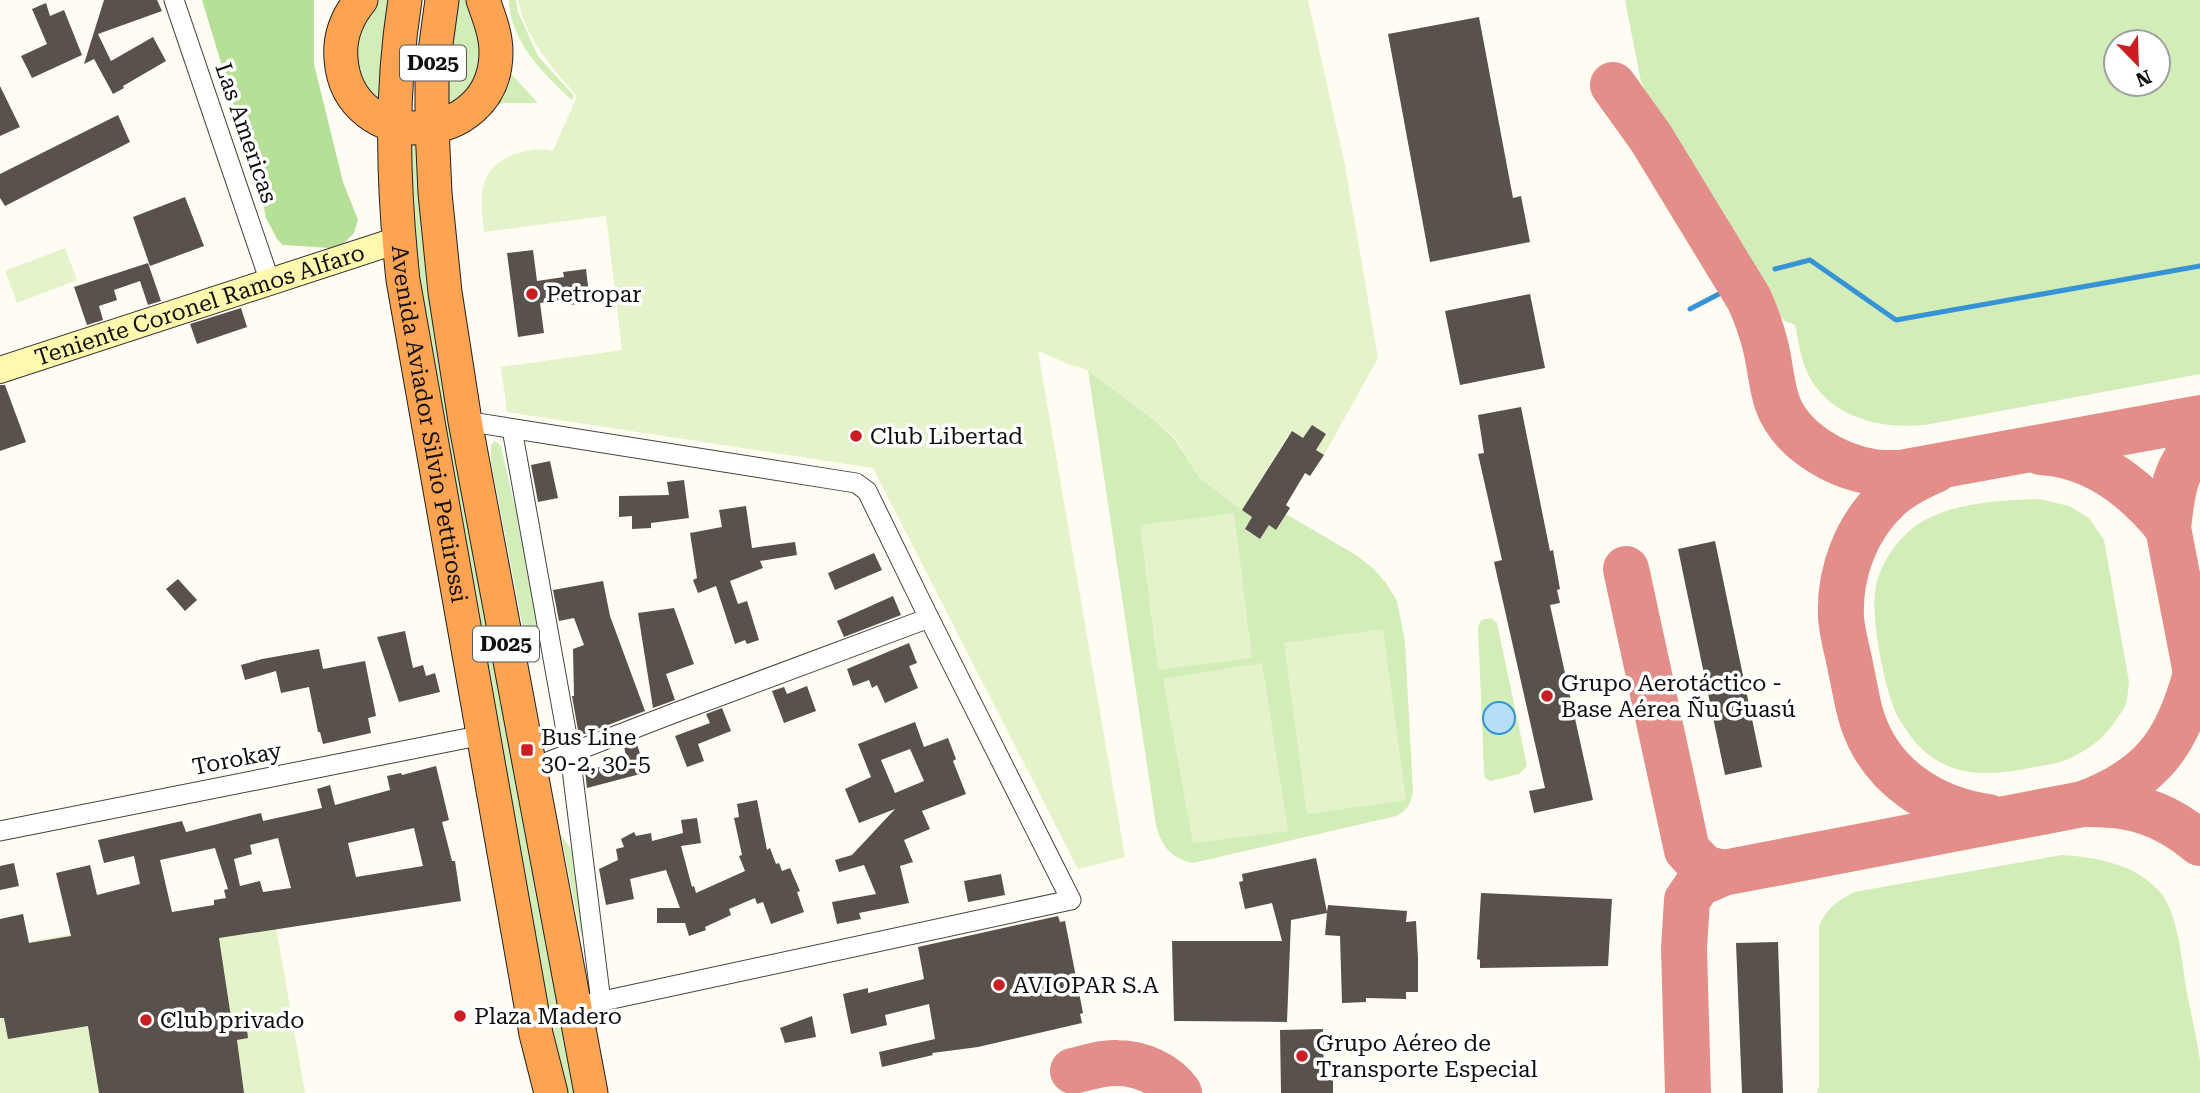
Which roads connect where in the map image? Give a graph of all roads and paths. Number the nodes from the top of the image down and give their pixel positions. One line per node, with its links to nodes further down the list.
1 (174, 0): 13 (street, Las Americas)
2 (340, 0): 7 (street)
3 (361, 0): 7 (highway)
4 (405, 0): 10 (highway, Avenida Aviador Silvio Pettirossi / D025)
5 (442, 0): 9 (highway, D025)
6 (484, 8): 9 (highway)
7 (340, 51): 8 (highway)
8 (351, 92): 10 (highway); 11 (highway)
9 (447, 122): 10 (highway); 15 (highway, Avenida Aviador Silvio Pettirossi / D025)
10 (393, 125): 11 (highway, Avenida Aviador Silvio Pettirossi / D025)
11 (395, 201): 12 (highway, Avenida Aviador Silvio Pettirossi / D025)
12 (398, 240): 13 (street, Teniente Coronel Ramos Alfaro); 18 (highway, Avenida Aviador Silvio Pettirossi / D025)
13 (270, 282): 14 (street, Teniente Coronel Ramos Alfaro)
14 (0, 370)
15 (465, 421): 16 (street); 20 (highway, Avenida Aviador Silvio Pettirossi / D025)
16 (512, 429): 17 (street); 19 (street)
17 (929, 618): 19 (street); 22 (street)
18 (483, 735): 21 (street, Torokay); 23 (highway, Avenida Aviador Silvio Pettirossi / D025)
19 (570, 753): 20 (street); 22 (street)
20 (529, 769): 22 (highway, Avenida Aviador Silvio Pettirossi / D025)
21 (0, 831)
22 (588, 1004): 24 (highway, Avenida Aviador Silvio Pettirossi / D025)
23 (551, 1093)
24 (591, 1093)

